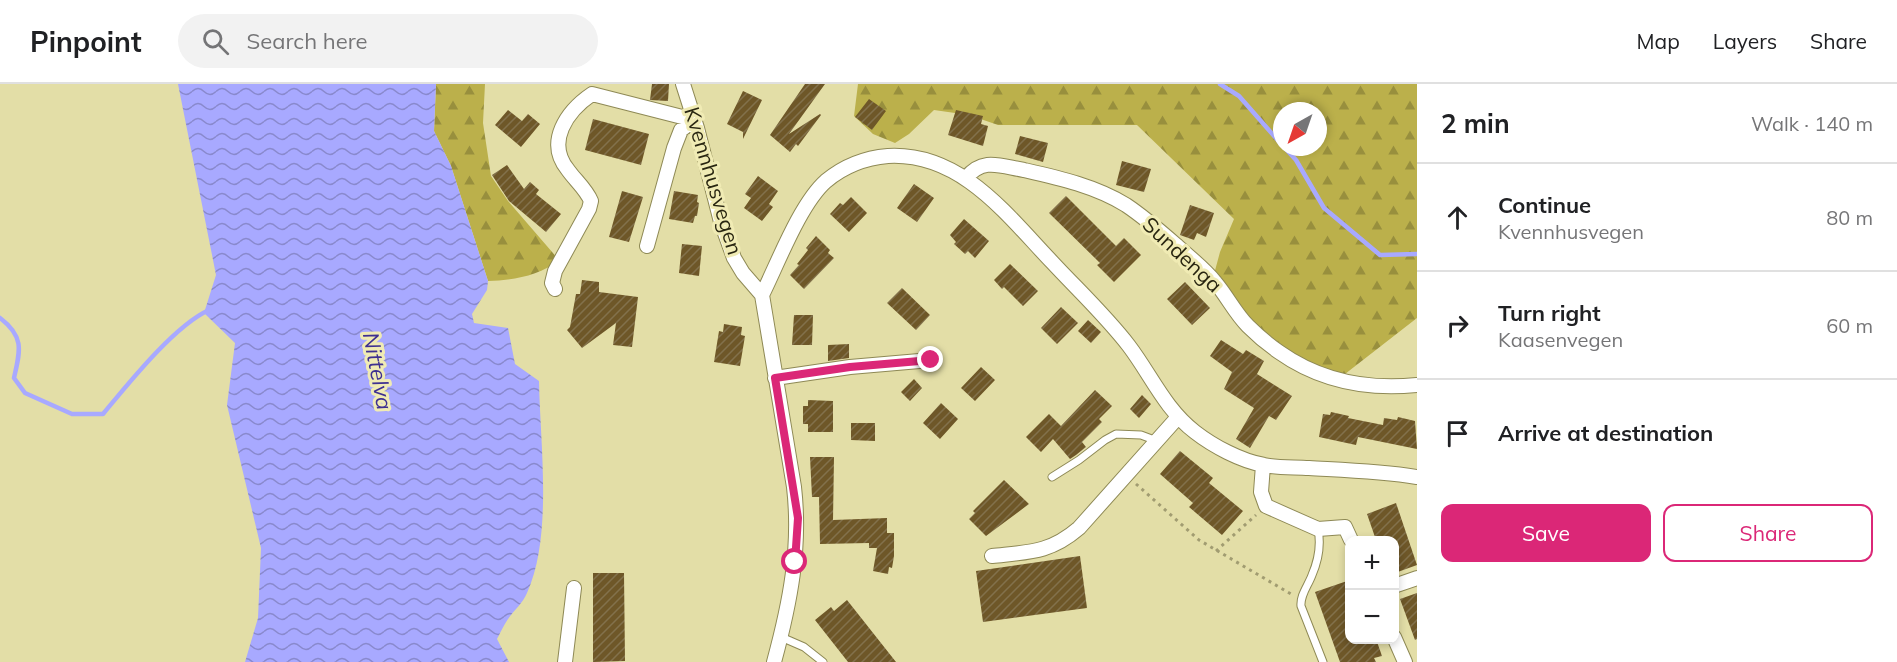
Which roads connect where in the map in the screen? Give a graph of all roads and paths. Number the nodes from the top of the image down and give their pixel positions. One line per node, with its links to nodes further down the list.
1 (683, 84): 3 (street, Kvennhusvegen)
2 (589, 89): 3 (street); 6 (street)
3 (694, 120): 5 (street); 7 (street, Kvennhusvegen)
4 (966, 178): 7 (street); 10 (street, Sundenga); 11 (street)
5 (647, 246)
6 (555, 289)
7 (762, 295): 9 (street)
8 (931, 360): 9 (street)
9 (775, 378): 26 (street)
10 (1417, 385)
11 (1178, 417): 12 (street); 13 (street)
12 (1157, 441): 14 (street); 15 (lane)
13 (1263, 465): 16 (street); 17 (street)
14 (1126, 476): 20 (path); 21 (street)
15 (1052, 477)
16 (1417, 477)
17 (1266, 506): 18 (street); 20 (path)
18 (1318, 529): 19 (street); 25 (lane)
19 (1349, 536)
20 (1216, 551): 25 (path)
21 (992, 556)
22 (1417, 578): 23 (street)
23 (1399, 585)
24 (574, 588): 28 (street)
25 (1301, 599): 31 (lane)
26 (781, 637): 29 (street); 30 (lane)
27 (1398, 644): 32 (street)
28 (565, 662)
29 (774, 662)
30 (823, 662)
31 (1323, 662)
32 (1405, 662)

